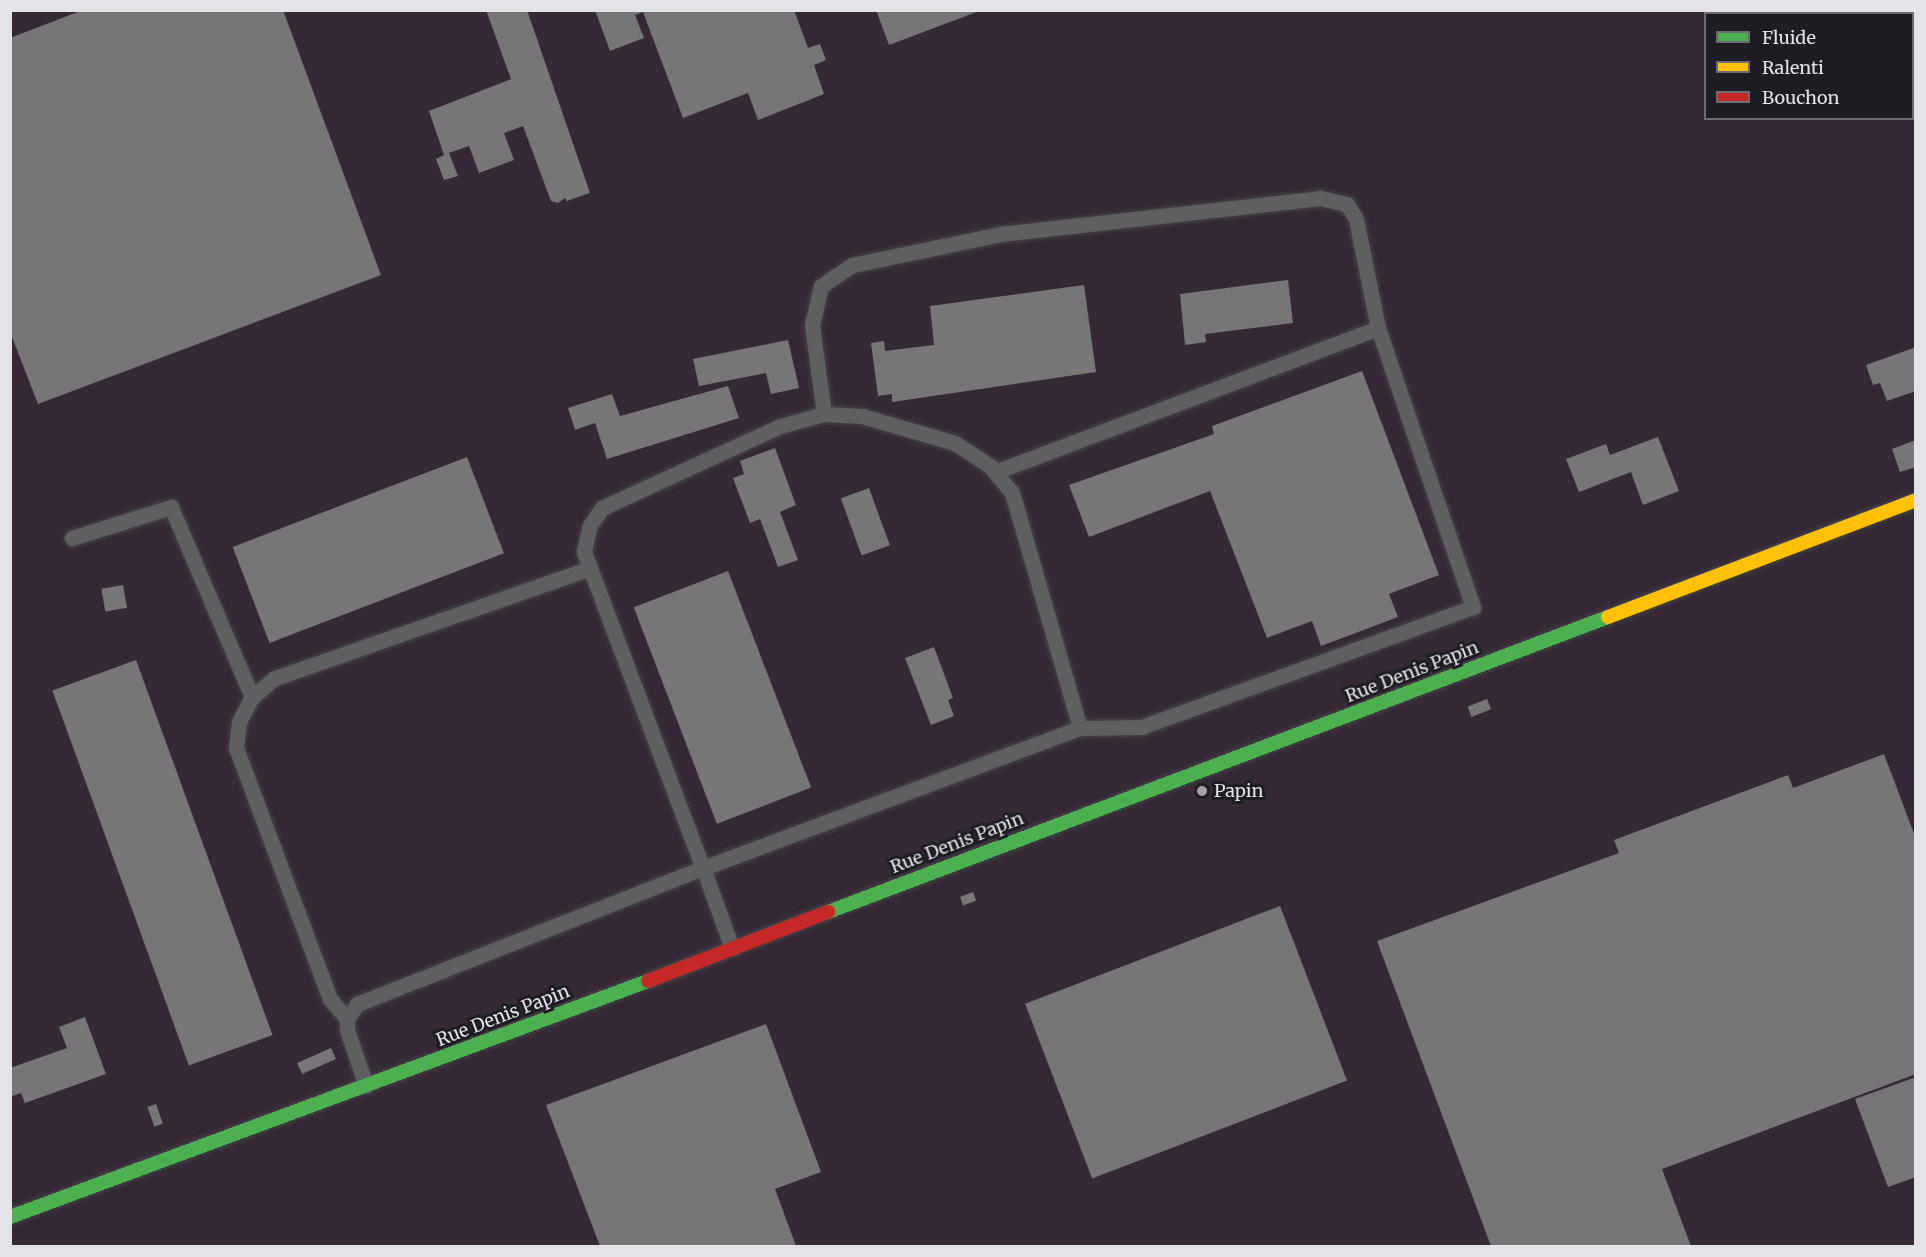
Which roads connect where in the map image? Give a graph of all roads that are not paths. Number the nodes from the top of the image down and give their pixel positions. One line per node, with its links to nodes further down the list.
1 (1378, 328): 2 (lane); 3 (lane); 8 (lane)
2 (824, 414): 3 (lane); 6 (lane)
3 (995, 472): 8 (lane)
4 (1916, 500): 10 (street, Rue Denis Papin)
5 (72, 538): 7 (lane)
6 (590, 568): 7 (lane); 9 (lane)
7 (252, 698): 11 (lane)
8 (1080, 728): 9 (lane)
9 (703, 868): 10 (lane); 11 (lane)
10 (732, 948): 12 (street, Rue Denis Papin)
11 (347, 1019): 12 (lane)
12 (366, 1086): 13 (street, Rue Denis Papin)
13 (10, 1217)

